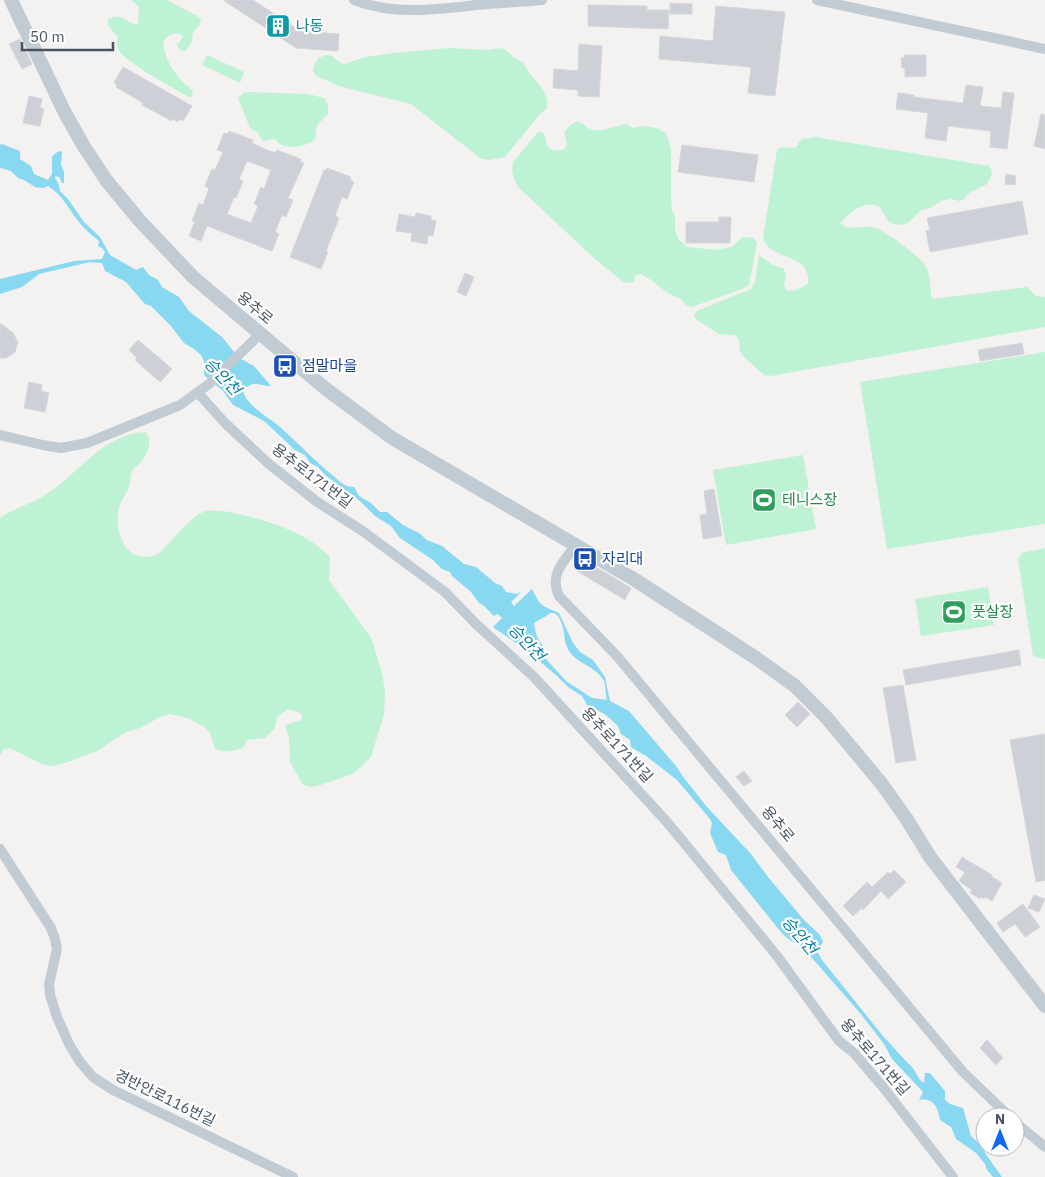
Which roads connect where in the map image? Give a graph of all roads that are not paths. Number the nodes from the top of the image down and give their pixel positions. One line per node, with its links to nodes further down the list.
1 (11, 0): 6 (street, 용추로)
2 (354, 0): 3 (street)
3 (542, 0)
4 (817, 0): 5 (street)
5 (1045, 49)
6 (260, 334): 7 (street); 9 (street, 용추로)
7 (198, 393): 8 (street); 16 (street, 용추로171번길)
8 (0, 435)
9 (576, 545): 11 (street, 용추로); 12 (street, 용추로)
10 (0, 849): 15 (street, 경반안로116번길)
11 (1045, 1006)
12 (1000, 1107)
13 (1025, 1130): 14 (street)
14 (1045, 1147)
15 (293, 1177)
16 (953, 1177)

